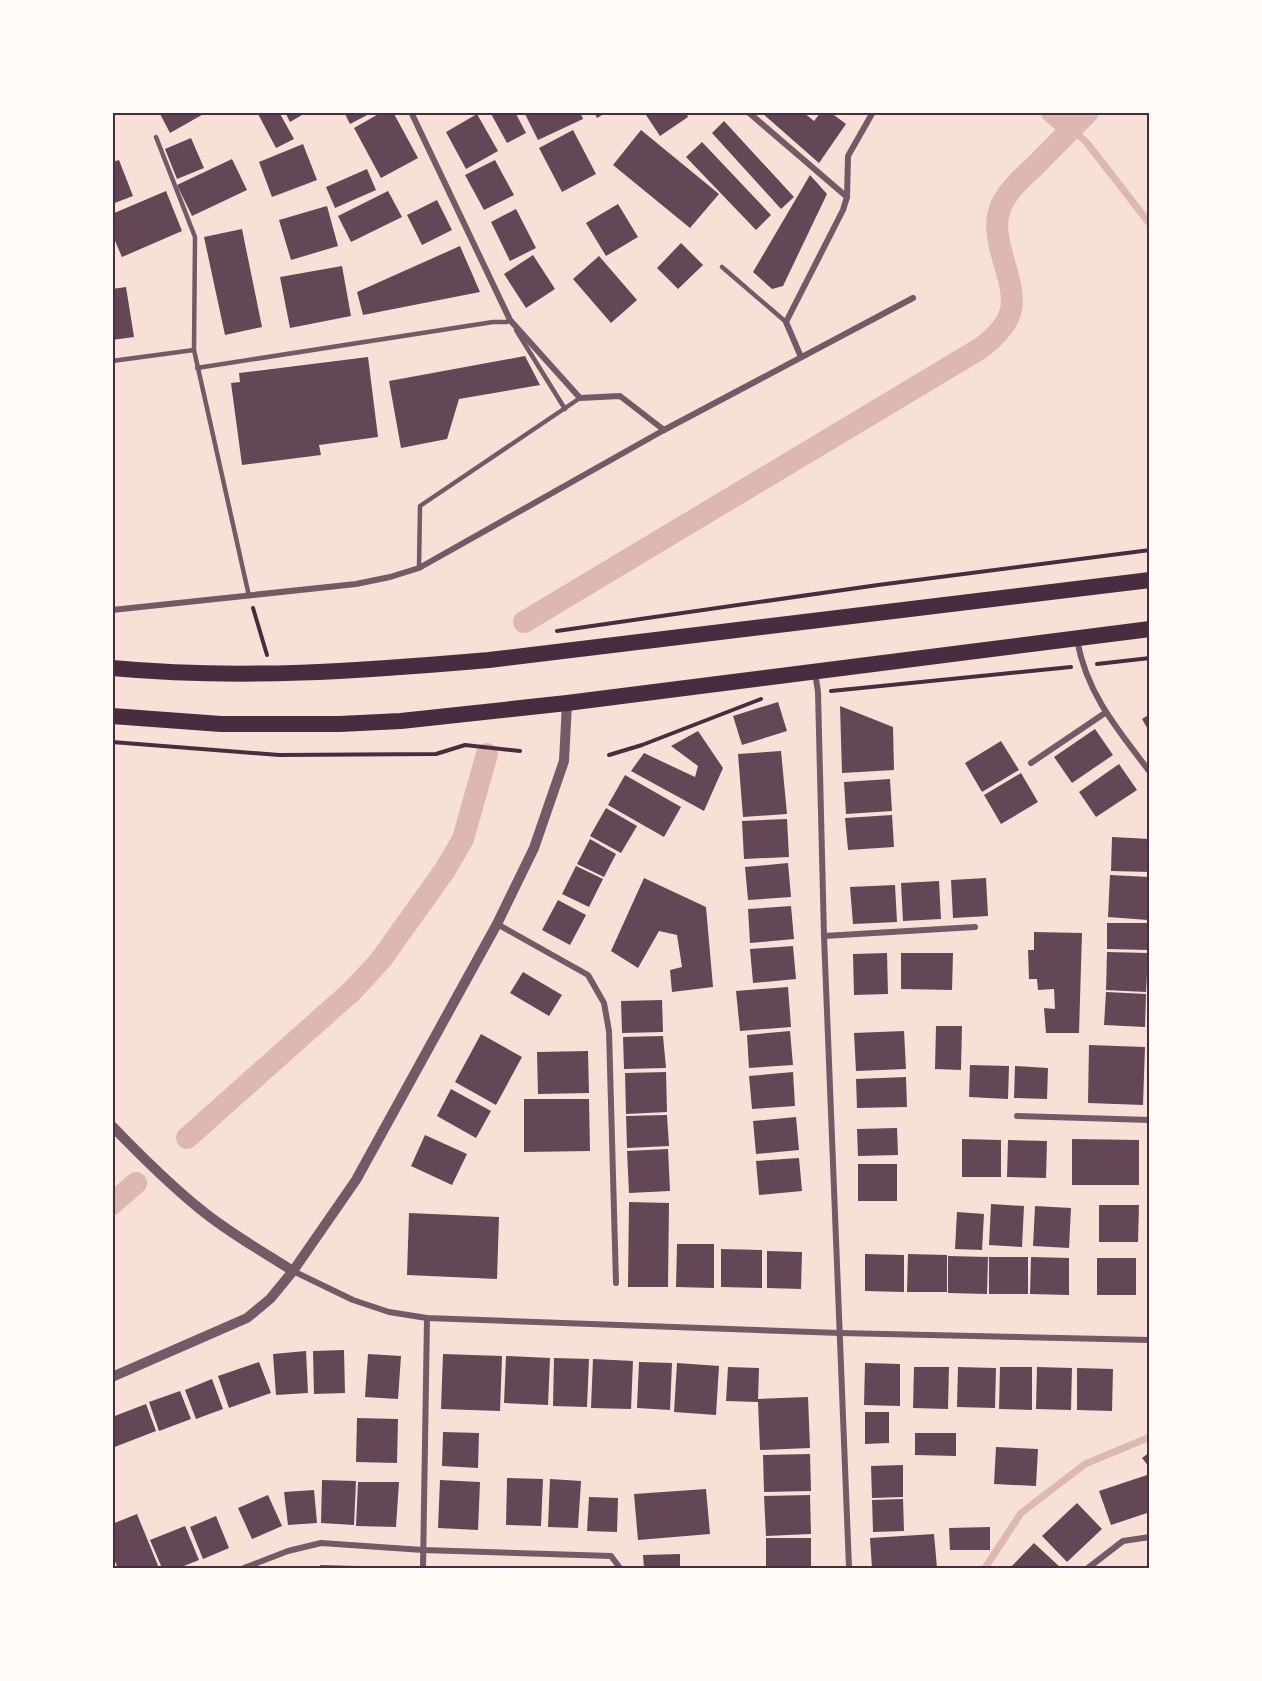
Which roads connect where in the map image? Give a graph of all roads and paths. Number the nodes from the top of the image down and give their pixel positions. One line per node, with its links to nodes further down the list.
1 (411, 112): 8 (street)
2 (748, 112): 5 (street)
3 (873, 112): 5 (street)
4 (156, 137): 10 (lane)
5 (847, 197): 9 (street)
6 (722, 267): 9 (lane)
7 (913, 298): 11 (street)
8 (510, 320): 13 (lane); 14 (street); 15 (lane)
9 (786, 322): 11 (street)
10 (194, 350): 12 (lane); 13 (lane)
11 (801, 357): 16 (street)
12 (112, 361)
13 (197, 368): 20 (lane)
14 (580, 398): 15 (lane); 16 (street)
15 (565, 409): 18 (lane)
16 (664, 430): 18 (street)
17 (1149, 550): 23 (path)
18 (419, 568): 20 (street)
19 (1149, 580): 28 (highway)
20 (249, 596): 21 (street); 25 (path)
21 (112, 610)
22 (1149, 629): 24 (highway)
23 (551, 632)
24 (1077, 638): 27 (street); 29 (highway)
25 (278, 656)
26 (1149, 658): 27 (path)
27 (1082, 666): 30 (path); 33 (street)
28 (112, 668)
29 (815, 671): 30 (street); 32 (highway)
30 (818, 692): 42 (street)
31 (772, 698): 37 (path)
32 (567, 704): 34 (highway); 40 (street)
33 (1105, 713): 38 (street); 39 (street)
34 (112, 716)
35 (112, 742): 36 (path)
36 (520, 751)
37 (609, 755)
38 (1031, 763)
39 (1149, 772)
40 (497, 924): 46 (street); 47 (street)
41 (975, 927): 42 (street)
42 (824, 936): 49 (street)
43 (1017, 1116): 44 (street)
44 (1149, 1120)
45 (113, 1129): 46 (street)
46 (293, 1271): 48 (street); 51 (street)
47 (616, 1283)
48 (427, 1318): 49 (street); 53 (street)
49 (840, 1333): 50 (street); 57 (street)
50 (1149, 1340)
51 (112, 1377)
52 (1149, 1537): 58 (street)
53 (423, 1550): 54 (street); 55 (street); 56 (street)
54 (244, 1569)
55 (423, 1569)
56 (620, 1569)
57 (849, 1569)
58 (1088, 1569)

